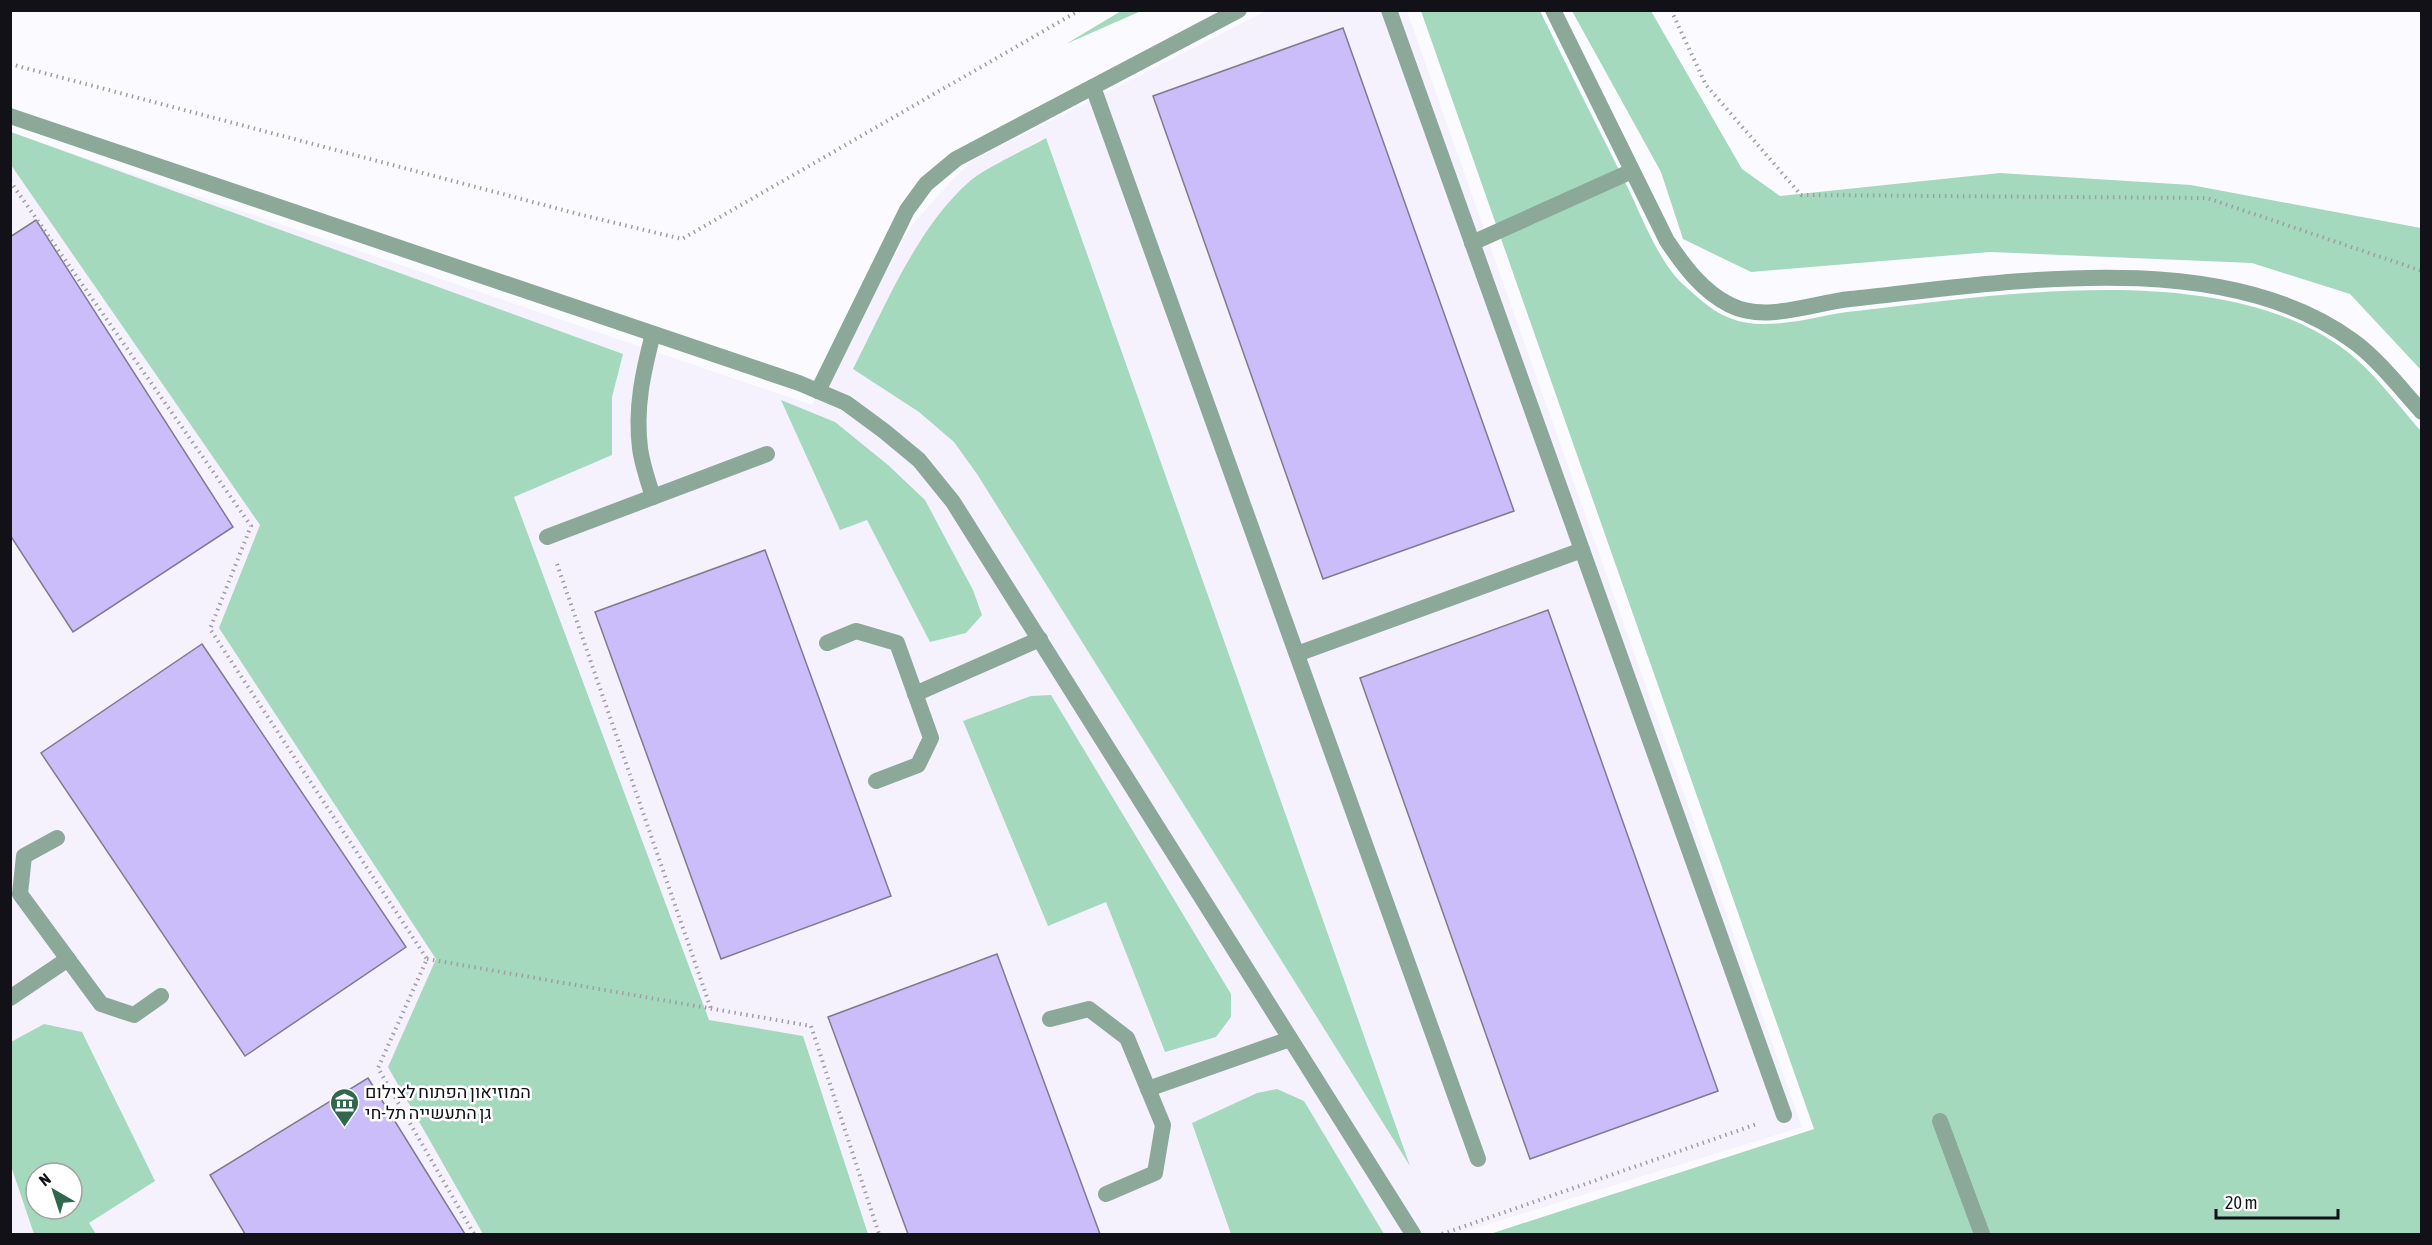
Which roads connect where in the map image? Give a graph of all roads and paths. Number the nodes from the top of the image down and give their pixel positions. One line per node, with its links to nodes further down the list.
1 (1080, 10): 6 (path)
2 (1239, 10): 7 (street)
3 (1389, 10): 11 (street)
4 (1553, 10): 9 (street)
5 (1671, 10): 12 (path)
6 (10, 64)
7 (1093, 87): 14 (street); 22 (street)
8 (10, 116): 13 (street)
9 (1632, 171): 11 (street); 15 (street)
10 (10, 181): 27 (path)
11 (1472, 243): 19 (street)
12 (2421, 271)
13 (653, 334): 14 (street); 17 (street)
14 (818, 391): 20 (street)
15 (2421, 412)
16 (767, 454): 17 (street)
17 (653, 497): 18 (street)
18 (547, 537): 30 (path)
19 (1582, 550): 22 (street); 34 (street)
20 (1040, 639): 23 (street); 32 (street)
21 (827, 643): 23 (street)
22 (1297, 654): 36 (street)
23 (915, 694): 24 (street)
24 (876, 781)
25 (57, 838): 26 (street)
26 (68, 959): 28 (street); 29 (street)
27 (427, 959): 30 (path); 38 (path)
28 (161, 996)
29 (10, 998)
30 (711, 1009): 39 (path)
31 (1050, 1019): 33 (street)
32 (1290, 1039): 33 (street); 40 (street)
33 (1148, 1089): 37 (street)
34 (1784, 1115): 41 (path)
35 (1940, 1121): 42 (street)
36 (1478, 1159)
37 (1106, 1194)
38 (474, 1234)
39 (879, 1234)
40 (1413, 1234)
41 (1441, 1234)
42 (1982, 1234)

